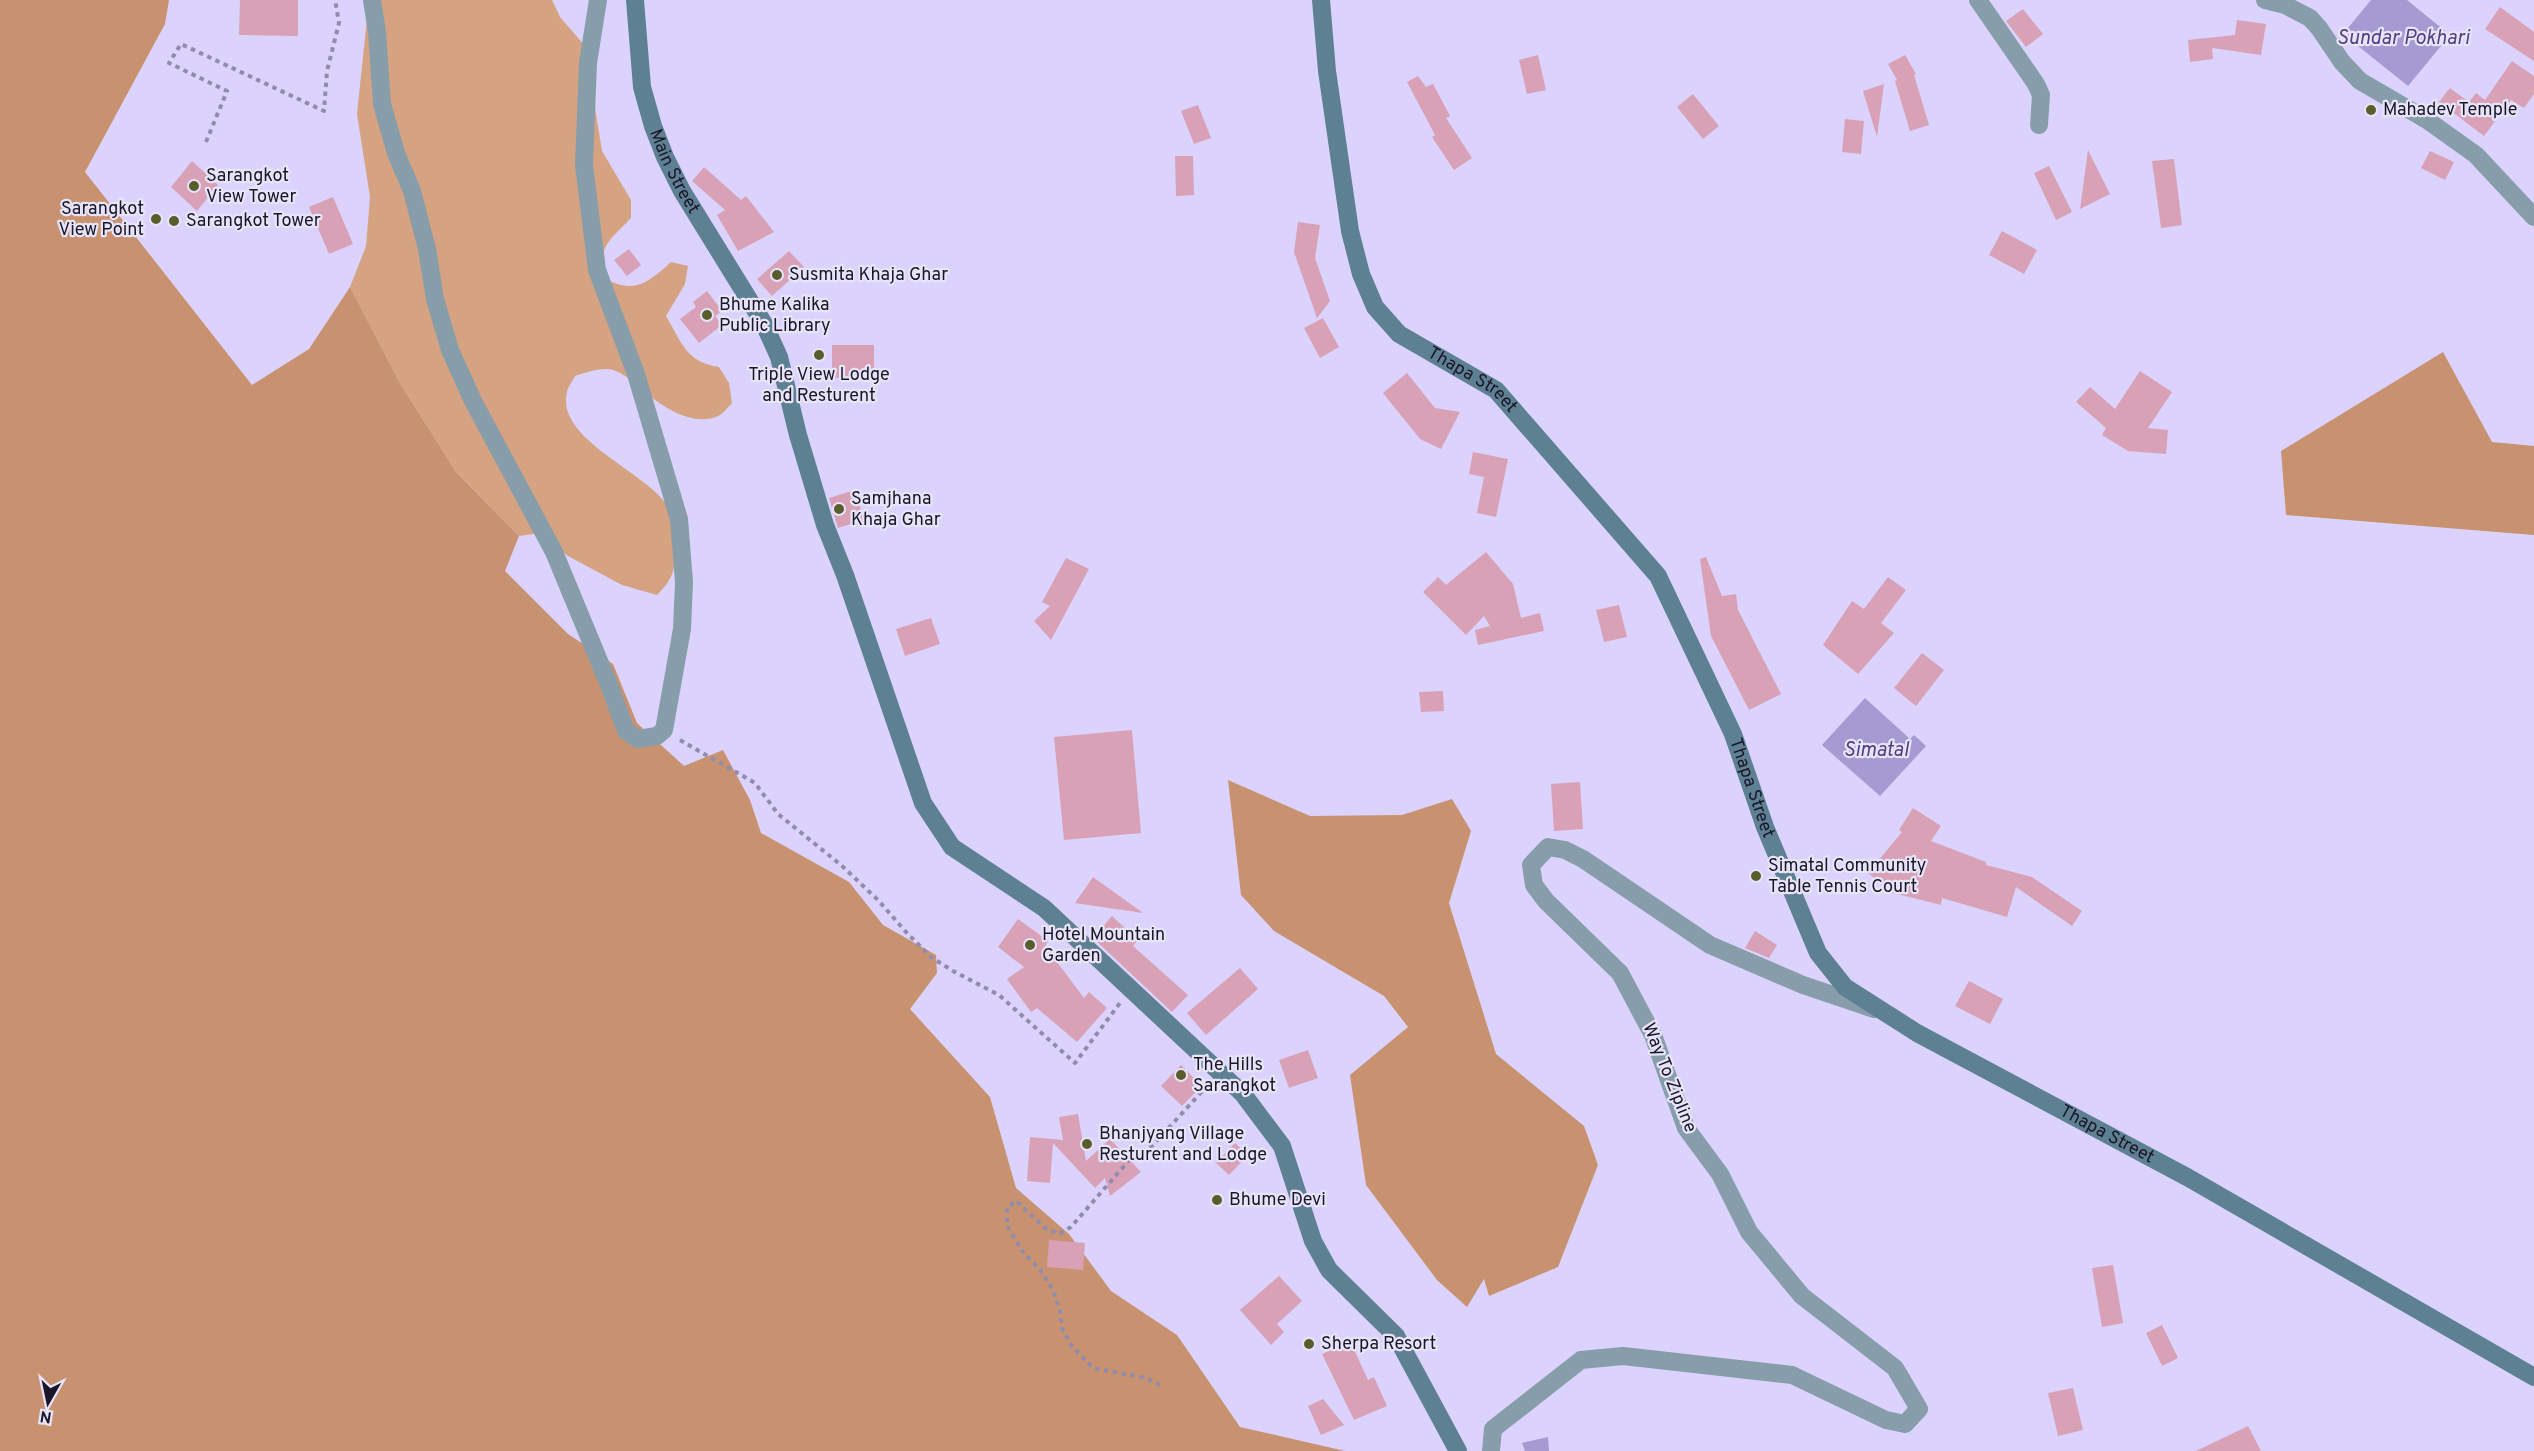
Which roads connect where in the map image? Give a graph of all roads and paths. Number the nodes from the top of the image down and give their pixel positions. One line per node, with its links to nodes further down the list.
1 (335, 0): 9 (path)
2 (372, 0): 11 (street)
3 (598, 0): 11 (street)
4 (635, 0): 12 (street, Main Street)
5 (1321, 0): 13 (street, Thapa Street)
6 (1977, 0): 8 (street)
7 (2265, 0): 10 (street)
8 (2039, 124)
9 (206, 142)
10 (2534, 217)
11 (664, 730): 12 (path)
12 (1130, 988): 14 (street, Main Street)
13 (1884, 1012): 15 (street, Thapa Street); 18 (street, Way To Zipline)
14 (1220, 1072): 16 (path); 17 (street, Main Street)
15 (2534, 1377)
16 (1160, 1385)
17 (1458, 1451)
18 (1491, 1451)

